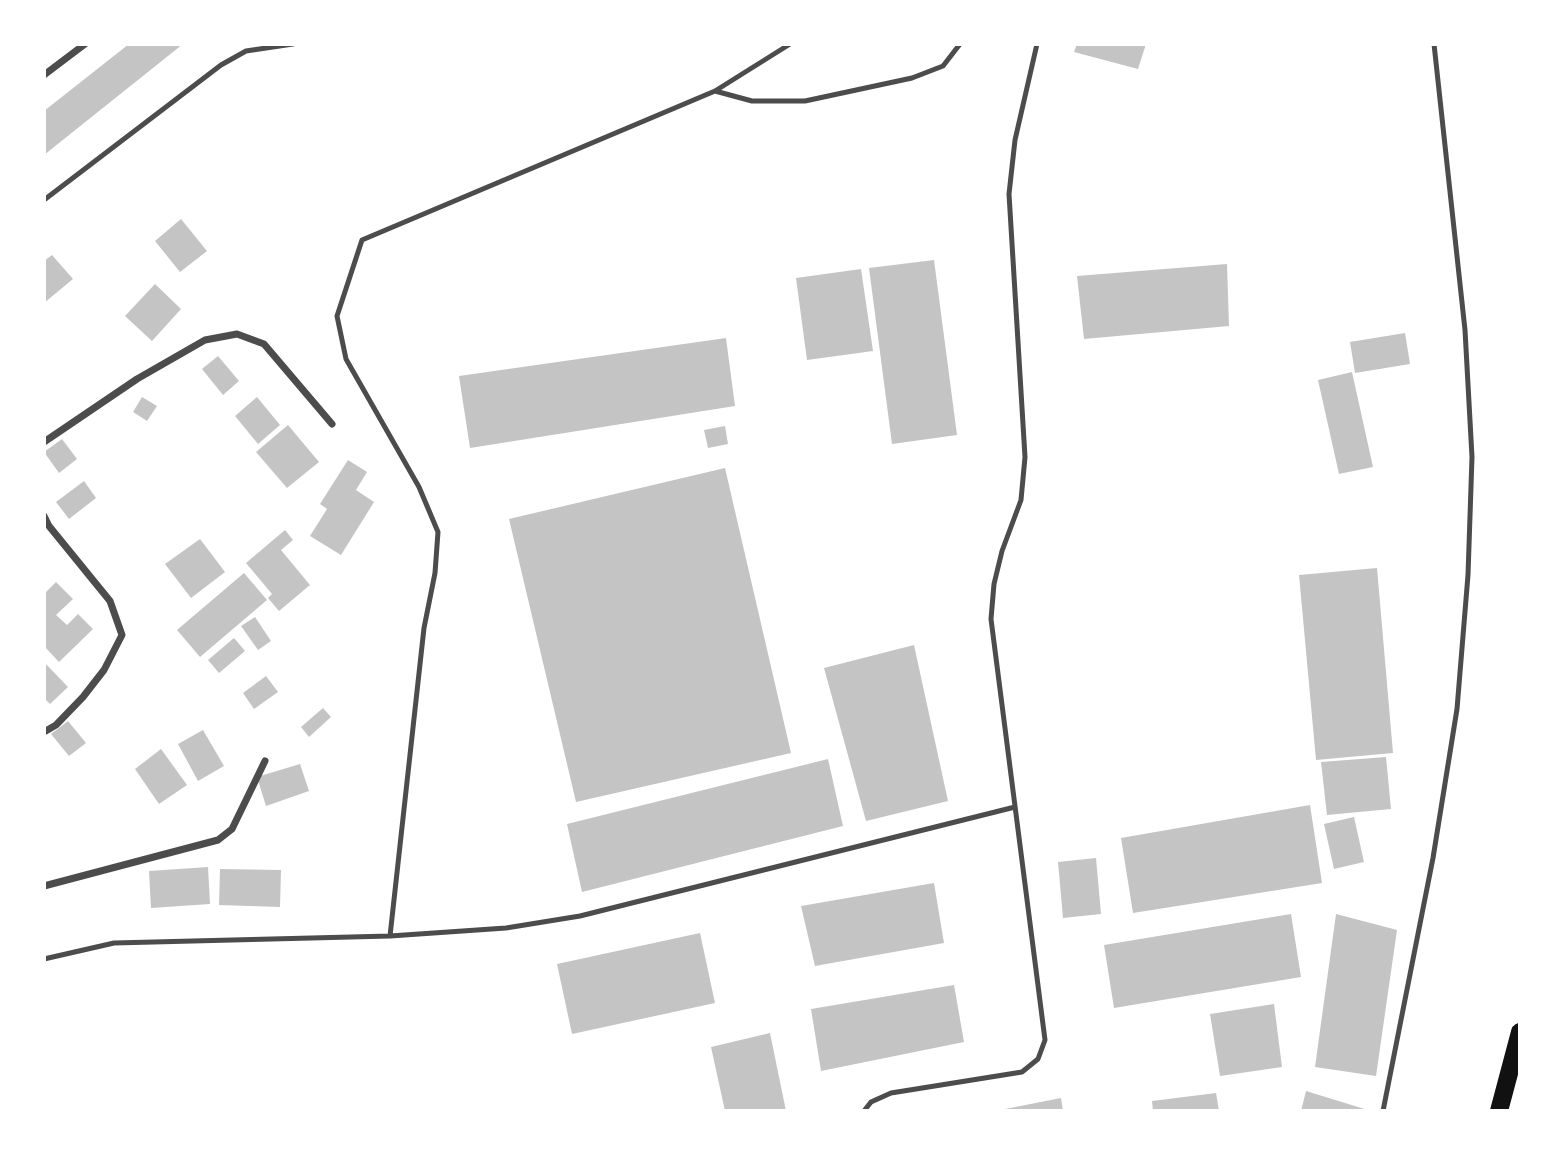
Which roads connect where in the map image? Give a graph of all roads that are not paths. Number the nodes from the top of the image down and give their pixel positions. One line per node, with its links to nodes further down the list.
1 (85, 44): 7 (street)
2 (293, 44): 9 (lane)
3 (790, 44): 8 (lane)
4 (960, 44): 8 (lane)
5 (1037, 44): 15 (lane)
6 (1434, 44): 21 (lane)
7 (44, 75)
8 (715, 91): 17 (lane)
9 (44, 200)
10 (332, 424): 11 (street)
11 (44, 442)
12 (44, 516): 13 (street)
13 (44, 732)
14 (265, 761): 16 (street)
15 (1015, 807): 17 (lane); 20 (lane)
16 (44, 886)
17 (390, 936): 18 (lane)
18 (44, 959)
19 (1520, 1032): 22 (main road)
20 (864, 1111)
21 (1383, 1111)
22 (1499, 1111)

